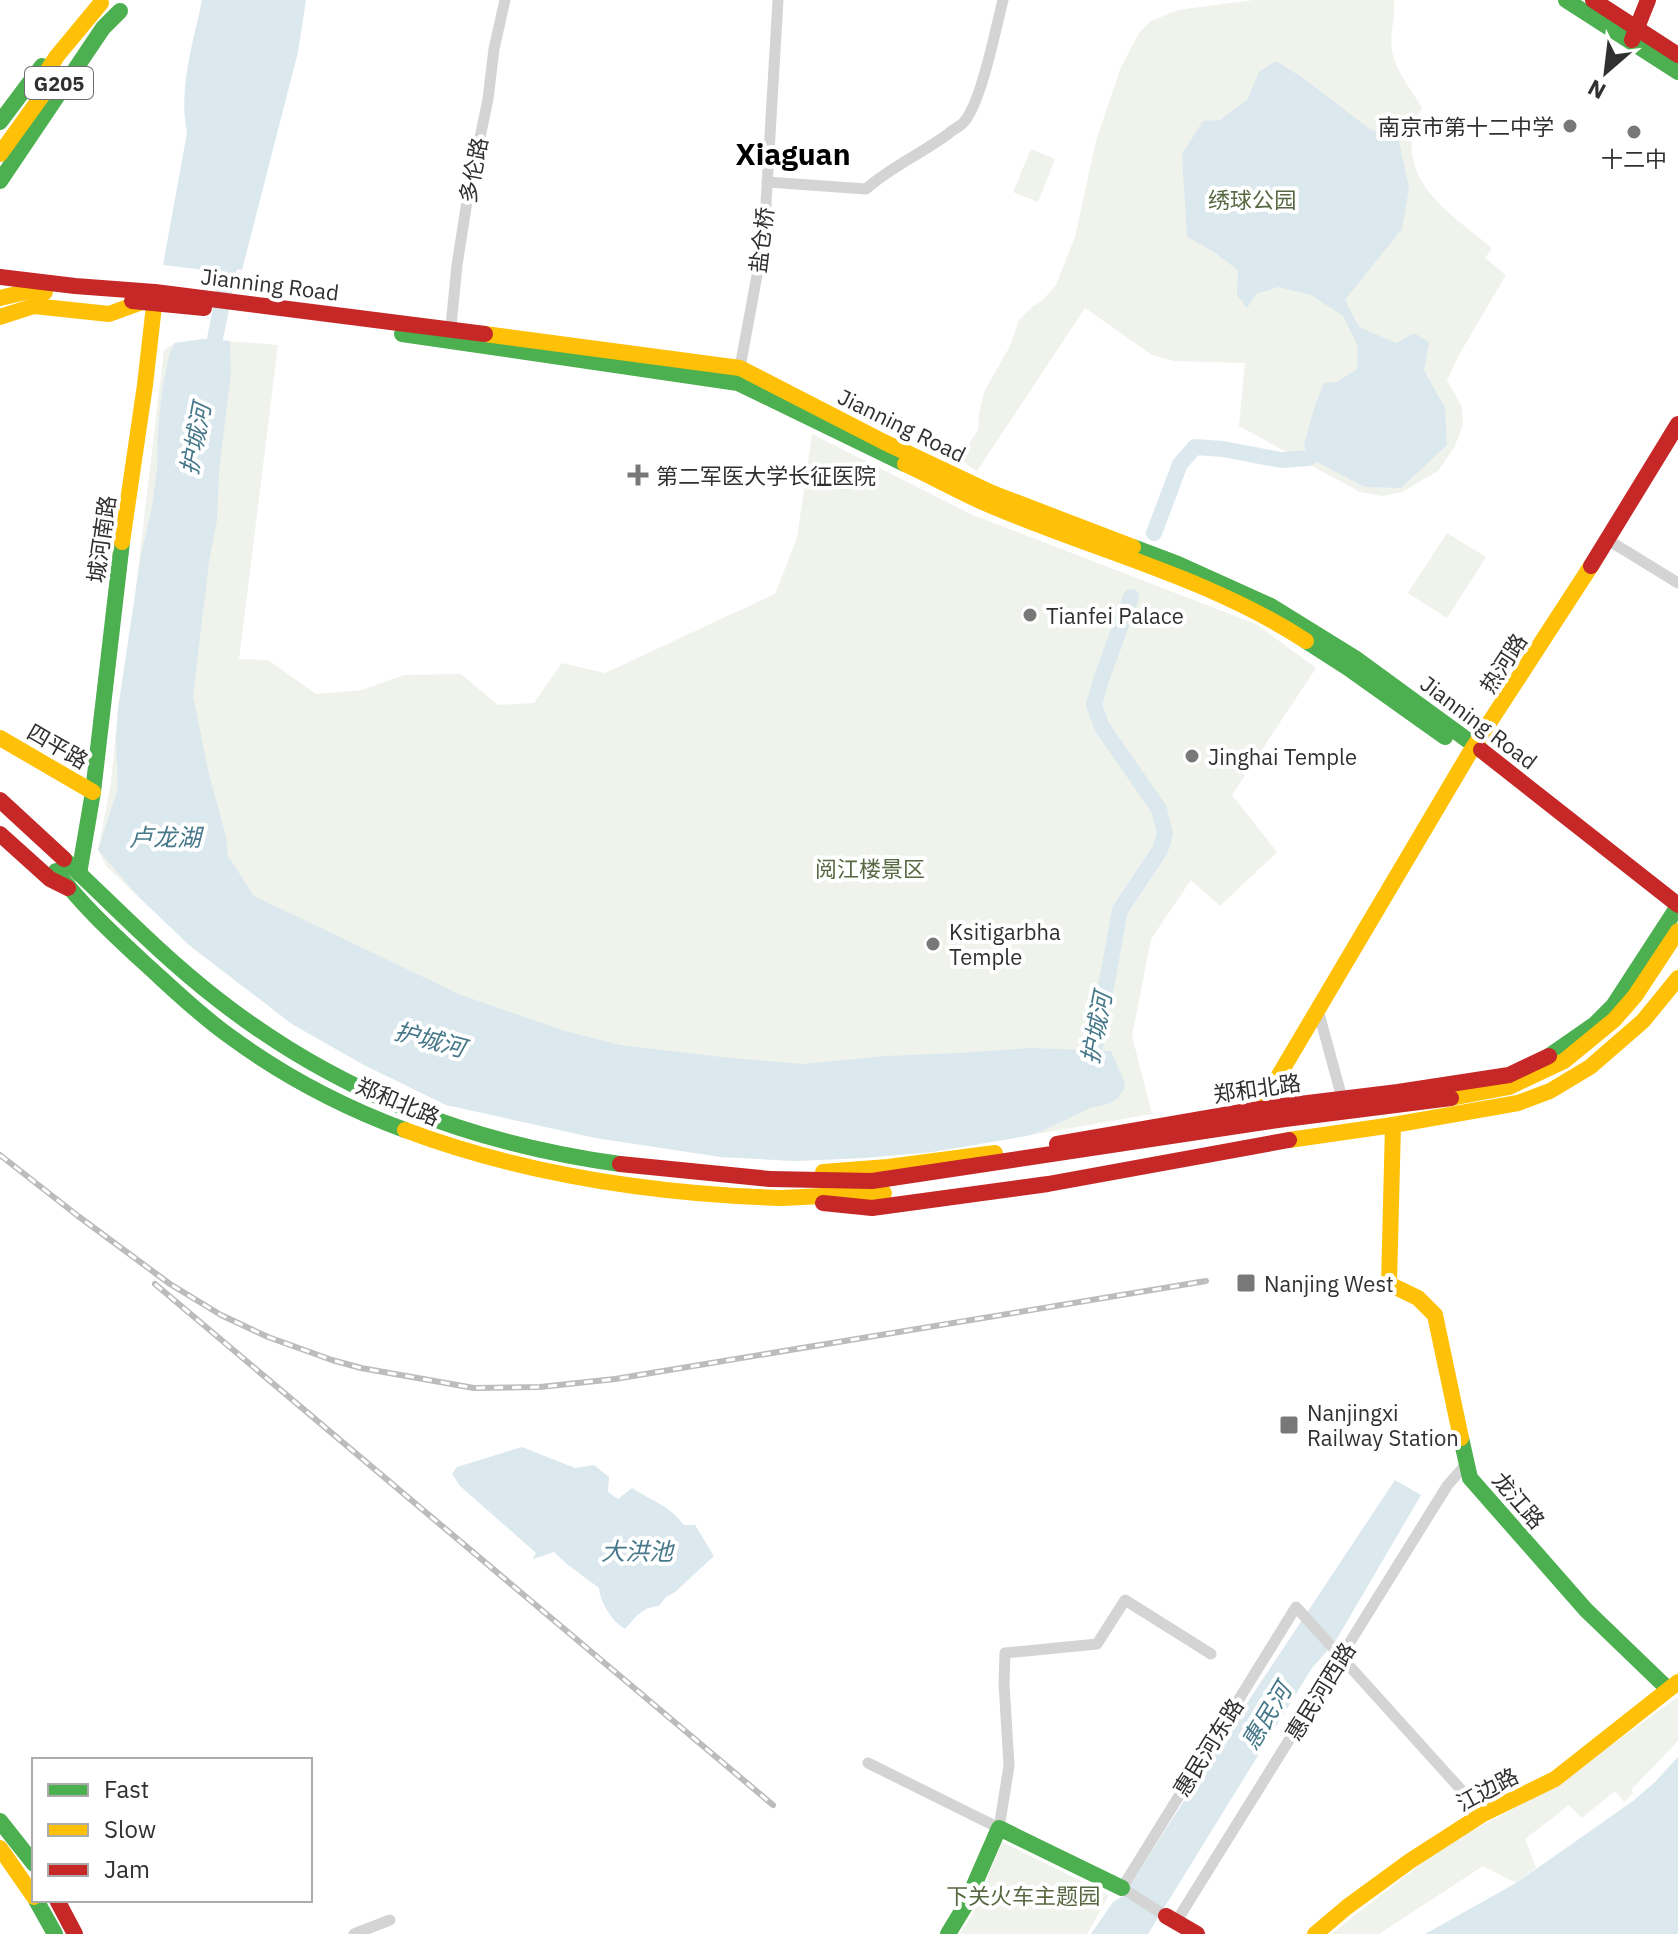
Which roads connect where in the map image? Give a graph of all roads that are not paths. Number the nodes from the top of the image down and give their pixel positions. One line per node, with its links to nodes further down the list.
1 (505, 0): 22 (street, 多伦路)
2 (778, 0): 16 (street, 盐仓桥)
3 (1003, 0): 16 (street)
4 (1566, 0): 8 (main road)
5 (1593, 0): 8 (main road)
6 (1648, 0): 8 (main road)
7 (113, 2): 11 (main road); 12 (main road); 13 (main road, G205); 14 (main road, G205); 15 (main road); 17 (main road)
8 (1634, 35): 9 (main road); 10 (main road)
9 (1678, 55)
10 (1678, 72)
11 (0, 122)
12 (0, 139)
13 (0, 154)
14 (0, 166)
15 (0, 181)
16 (767, 182): 23 (street, 盐仓桥)
17 (0, 188)
18 (0, 277): 20 (main road, Jianning Road)
19 (0, 298): 20 (main road, Jianning Road)
20 (154, 301): 21 (main road); 22 (main road, Jianning Road); 29 (main road, 城河南路)
21 (0, 317)
22 (450, 335): 23 (main road, Jianning Road)
23 (739, 375): 28 (main road, Jianning Road)
24 (1678, 424): 25 (main road, 热河路)
25 (1608, 540): 26 (street); 28 (main road, 热河路)
26 (1678, 583)
27 (0, 738): 29 (main road, 四平路)
28 (1472, 750): 36 (main road, Jianning Road); 40 (main road, 热河路)
29 (93, 792): 34 (main road, 城河南路)
30 (0, 800): 33 (main road)
31 (0, 815): 33 (main road)
32 (0, 834): 35 (main road)
33 (60, 865): 34 (main road, 郑和北路); 35 (main road)
34 (79, 874): 45 (main road, 郑和北路)
35 (68, 888): 46 (main road, 郑和北路)
36 (1678, 906): 41 (main road, 郑和北路)
37 (1678, 931): 45 (main road, 郑和北路)
38 (1678, 954): 46 (main road, 郑和北路)
39 (1678, 978): 43 (main road, 郑和北路)
40 (1317, 1009): 41 (street); 42 (main road, 热河路)
41 (1342, 1098): 42 (main road, 郑和北路); 43 (street)
42 (1259, 1109): 44 (main road); 45 (main road, 郑和北路)
43 (1393, 1125): 44 (main road, 郑和北路); 47 (main road, 龙江路)
44 (1263, 1144): 46 (main road, 郑和北路)
45 (770, 1179)
46 (782, 1198)
47 (1467, 1463): 49 (street, 惠民河西路); 50 (main road, 龙江路)
48 (1211, 1654): 54 (street)
49 (1340, 1654): 52 (street); 57 (street, 惠民河东路); 61 (street, 惠民河西路)
50 (1673, 1685): 52 (main road, 江边路)
51 (868, 1763): 54 (street)
52 (1483, 1814): 68 (main road, 江边路)
53 (0, 1821): 56 (main road)
54 (999, 1828): 57 (main road); 66 (main road)
55 (0, 1848): 58 (main road)
56 (32, 1861)
57 (1122, 1888): 61 (street)
58 (32, 1894)
59 (37, 1902): 63 (main road)
60 (58, 1902): 64 (main road)
61 (1171, 1919): 67 (main road)
62 (390, 1920): 65 (street)
63 (55, 1934)
64 (75, 1934)
65 (354, 1934)
66 (948, 1934)
67 (1197, 1934)
68 (1315, 1934)

